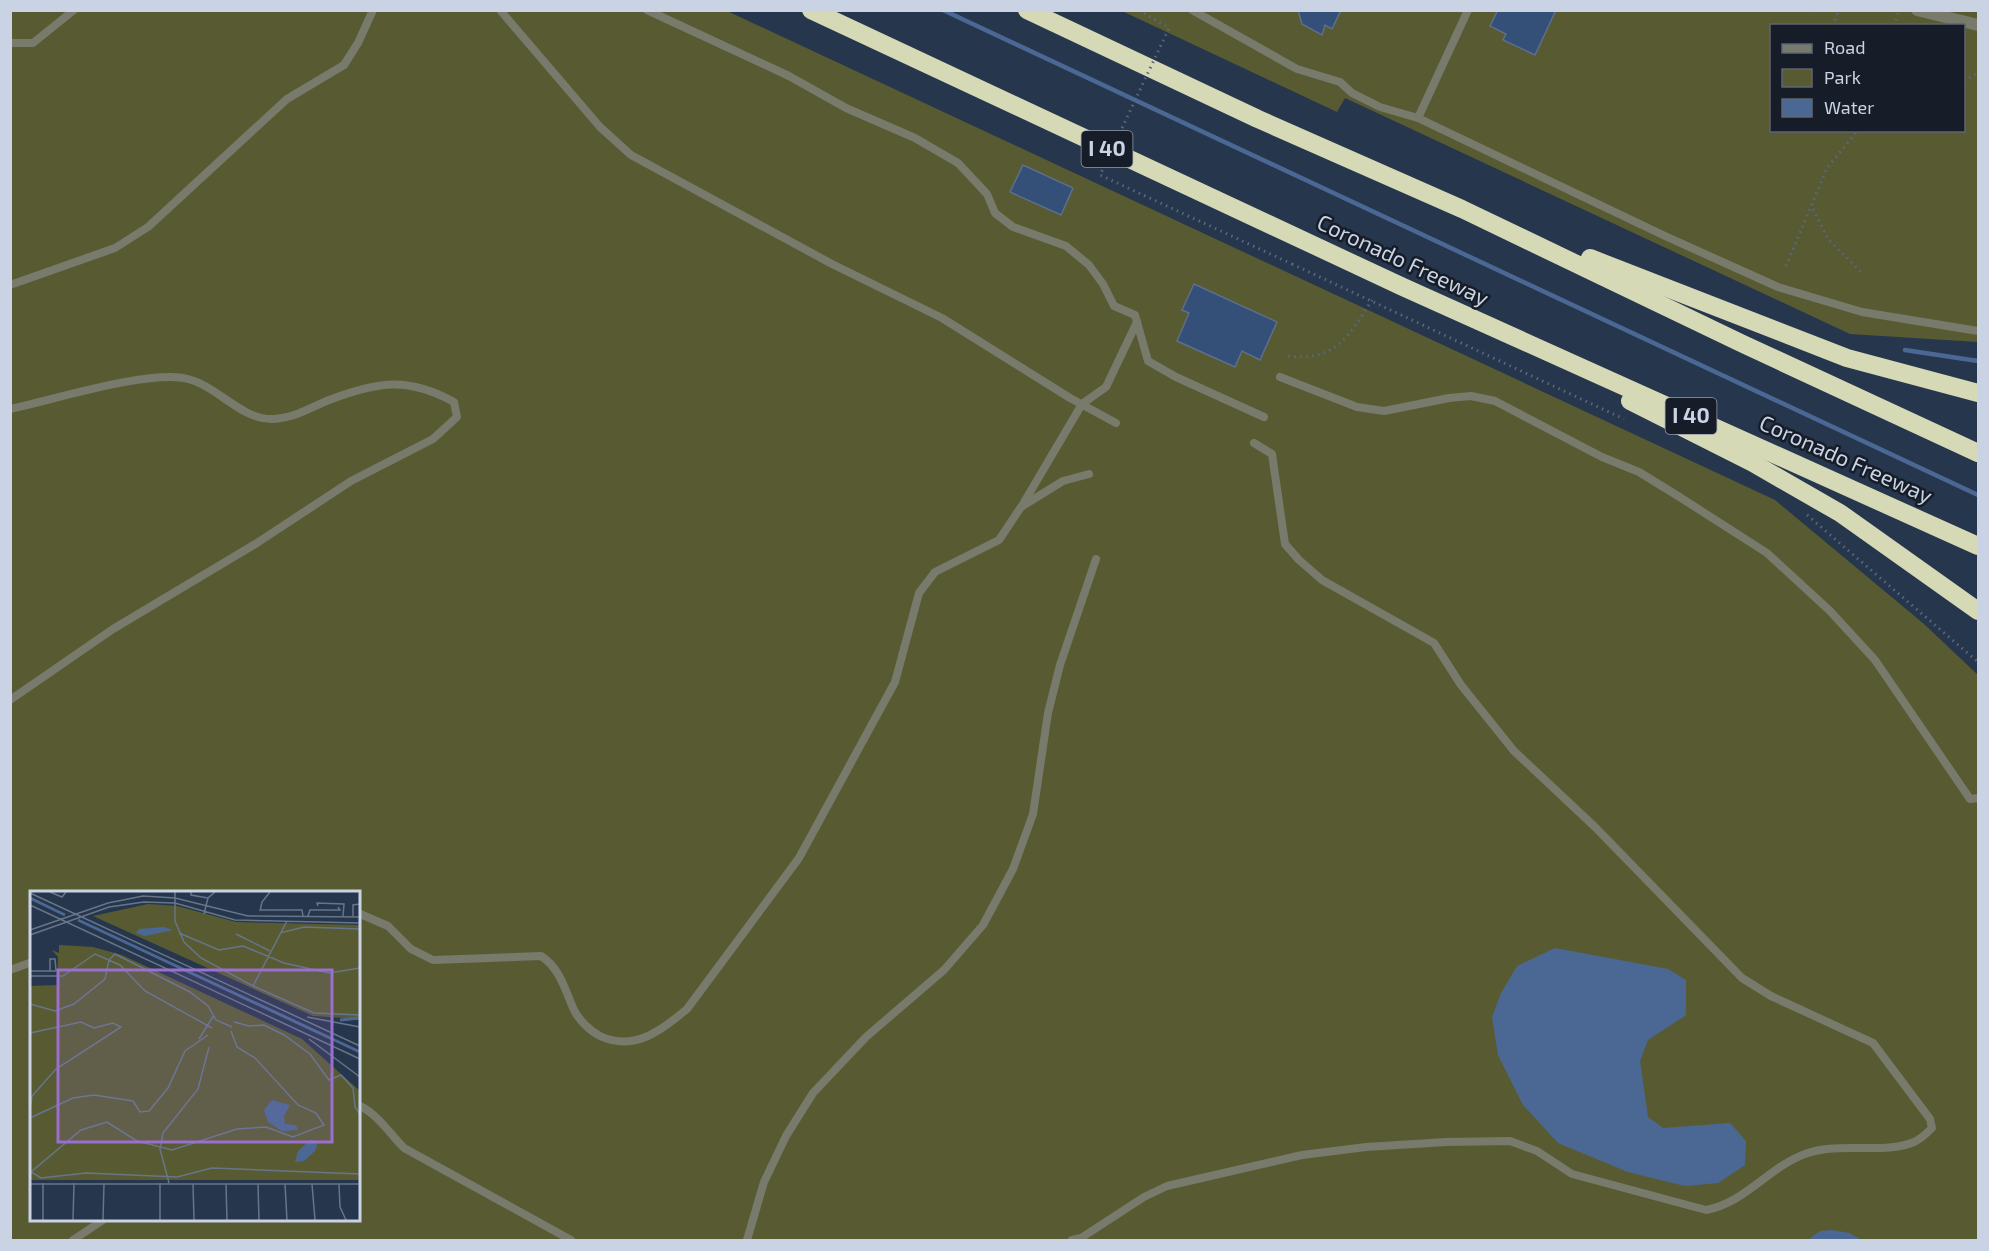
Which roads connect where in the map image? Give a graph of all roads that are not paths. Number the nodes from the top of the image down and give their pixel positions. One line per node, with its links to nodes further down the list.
1 (74, 10): 11 (lane)
2 (373, 10): 14 (lane)
3 (500, 10): 20 (lane)
4 (647, 10): 16 (lane)
5 (811, 10): 15 (highway, Coronado Freeway / I 40)
6 (1027, 10): 13 (highway)
7 (1192, 10): 12 (lane)
8 (1468, 10): 12 (lane)
9 (1917, 10): 10 (street)
10 (1978, 25)
11 (10, 43)
12 (1418, 118): 17 (lane)
13 (1462, 209): 19 (highway); 25 (highway)
14 (10, 285)
15 (1403, 287): 28 (highway, Coronado Freeway / I 40); 30 (highway)
16 (1137, 322): 20 (lane); 22 (lane)
17 (1978, 331)
18 (1280, 376): 32 (lane)
19 (1978, 393)
20 (1082, 404): 23 (lane); 27 (lane)
21 (10, 409): 31 (lane)
22 (1264, 417)
23 (1116, 423)
24 (1254, 443): 41 (lane)
25 (1978, 453)
26 (1089, 474): 27 (lane)
27 (1021, 507): 33 (lane)
28 (1978, 546)
29 (1096, 559): 40 (lane)
30 (1978, 611)
31 (10, 700)
32 (1978, 798)
33 (360, 914)
34 (30, 963): 35 (lane)
35 (10, 970)
36 (360, 1106): 39 (lane)
37 (102, 1221): 38 (lane)
38 (73, 1240)
39 (571, 1240)
40 (747, 1240)
41 (1072, 1240)

